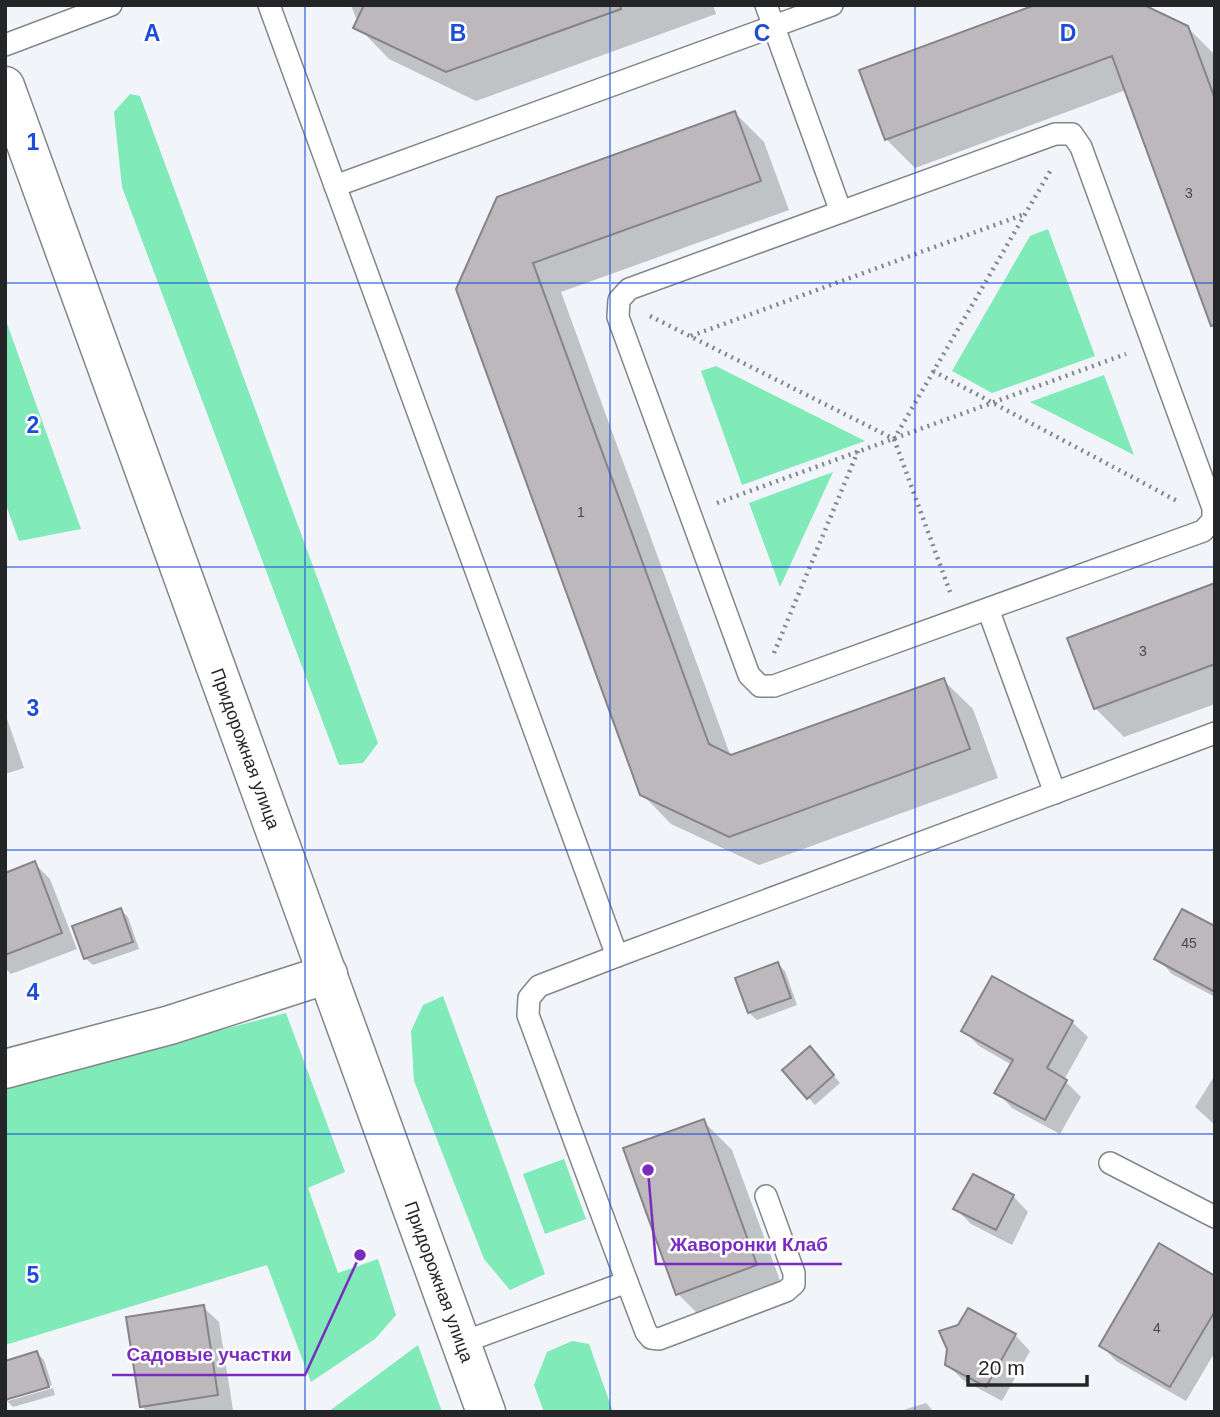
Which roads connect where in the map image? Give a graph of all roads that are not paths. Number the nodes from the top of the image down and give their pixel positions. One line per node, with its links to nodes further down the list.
1 (111, 5): 6 (lane)
2 (269, 5): 8 (lane)
3 (766, 5): 5 (lane)
4 (832, 5): 5 (lane)
5 (773, 27): 8 (lane); 9 (lane)
6 (5, 45)
7 (5, 86): 15 (main road, Придорожная улица)
8 (335, 186): 14 (lane)
9 (841, 212): 10 (lane); 11 (lane)
10 (1213, 520): 11 (lane)
11 (988, 609): 13 (lane)
12 (1215, 733): 13 (lane)
13 (1055, 793): 14 (lane)
14 (617, 956): 20 (lane)
15 (328, 974): 16 (main road); 21 (main road, Придорожная улица)
16 (5, 1069)
17 (1110, 1163): 19 (lane)
18 (766, 1196): 20 (lane)
19 (1215, 1217)
20 (627, 1282): 21 (lane)
21 (461, 1343): 22 (main road, Придорожная улица)
22 (486, 1412)

